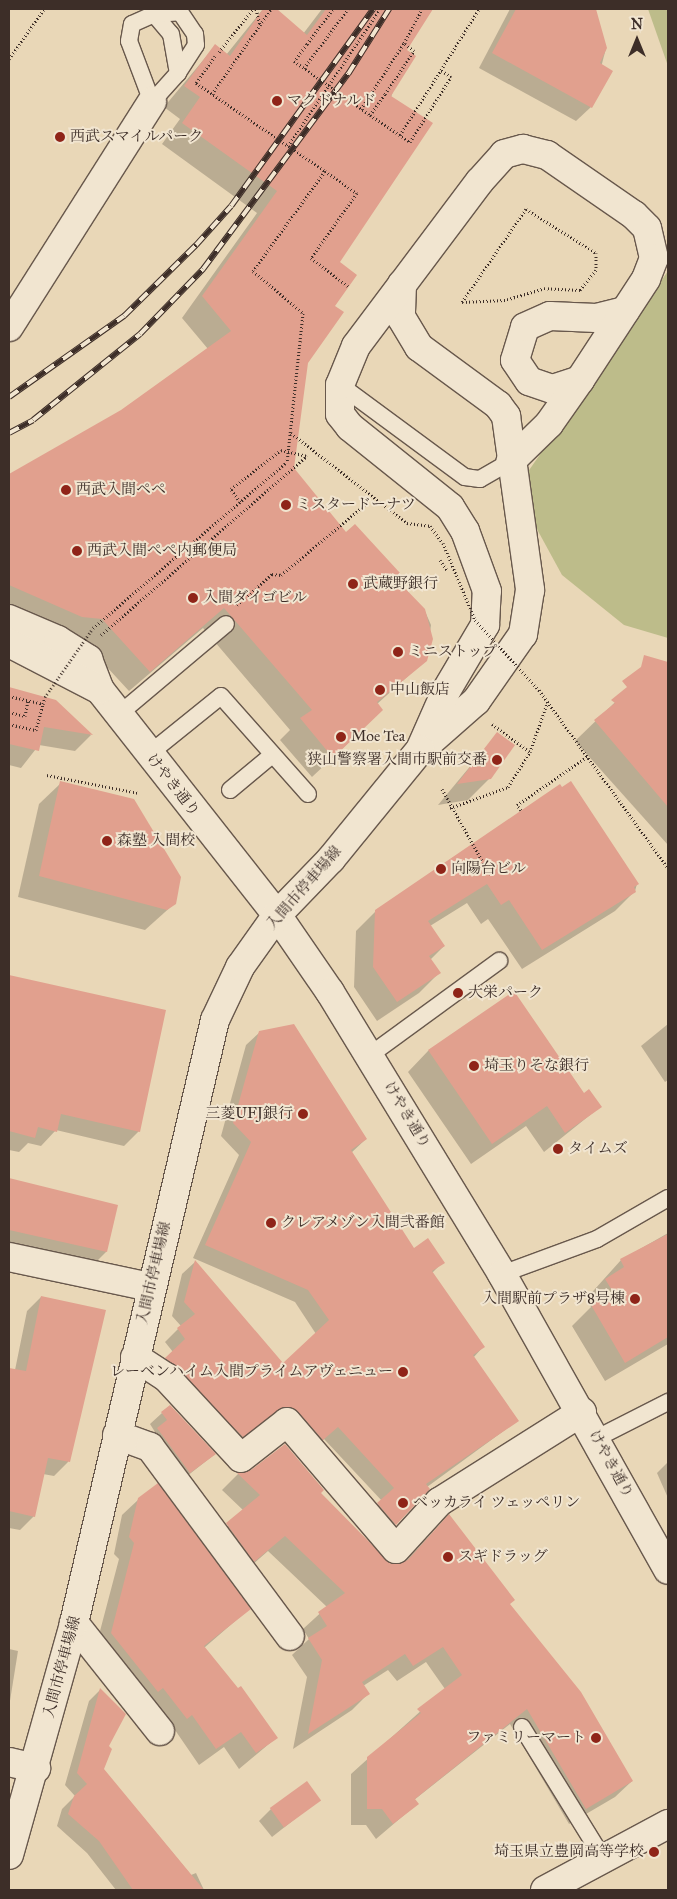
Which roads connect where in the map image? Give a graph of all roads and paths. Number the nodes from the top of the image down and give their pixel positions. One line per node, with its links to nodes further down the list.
1 (44, 9): 12 (path)
2 (255, 9): 10 (path); 17 (path, bridge)
3 (272, 9): 10 (path)
4 (333, 9): 13 (path, bridge)
5 (348, 9): 13 (path)
6 (380, 9): 16 (path)
7 (421, 9): 11 (path)
8 (479, 9): 14 (path)
9 (154, 14): 15 (lane); 15 (lane); 18 (lane)
10 (260, 26): 17 (path)
11 (404, 43): 19 (path); 20 (path, bridge)
12 (9, 59)
13 (304, 68): 16 (path, bridge)
14 (441, 70): 21 (path); 21 (path)
15 (178, 73): 18 (lane)
16 (329, 86): 19 (path, bridge); 22 (path)
17 (212, 94): 22 (path, bridge)
18 (152, 102): 28 (street)
19 (361, 109): 20 (path, bridge)
20 (370, 115): 21 (path)
21 (400, 135)
22 (288, 146): 23 (path, bridge)
23 (325, 171): 25 (path); 33 (path, bridge)
24 (402, 284): 27 (street); 29 (street); 30 (street)
25 (349, 288)
26 (462, 302): 26 (path)
27 (624, 311): 31 (street); 31 (street)
28 (9, 327)
29 (356, 346): 30 (street); 32 (street)
30 (419, 347): 34 (street)
31 (580, 380): 34 (street)
32 (340, 385): 34 (lane); 50 (street)
33 (291, 433): 35 (path, bridge); 43 (path, bridge)
34 (510, 462): 50 (street)
35 (240, 502): 39 (path); 45 (path, bridge)
36 (367, 503): 38 (path)
37 (9, 619): 41 (street, けやき通り)
38 (226, 624): 47 (lane)
39 (98, 637)
40 (9, 643): 41 (street, けやき通り)
41 (100, 690): 47 (street, けやき通り)
42 (9, 696): 44 (path)
43 (548, 700): 51 (path); 54 (path)
44 (28, 701): 45 (path); 46 (path)
45 (43, 704): 48 (path)
46 (9, 712)
47 (118, 715): 52 (street, けやき通り)
48 (9, 724)
49 (492, 724): 51 (path)
50 (420, 750): 64 (street, 入間市停車場線)
51 (530, 752): 60 (path)
52 (149, 754): 53 (lane); 64 (street, けやき通り)
53 (272, 755): 57 (lane); 59 (lane)
54 (588, 756): 61 (path); 62 (path)
55 (47, 775): 58 (path)
56 (442, 789): 60 (path)
57 (230, 790)
58 (139, 793)
59 (308, 794)
60 (450, 808): 63 (path)
61 (520, 810)
62 (668, 868)
63 (490, 875)
64 (277, 915): 66 (street, けやき通り); 70 (street, 入間市停車場線)
65 (499, 961): 66 (lane)
66 (370, 1055): 69 (street, けやき通り)
67 (668, 1198): 69 (lane)
68 (9, 1257): 70 (street)
69 (502, 1274): 73 (street, けやき通り)
70 (150, 1287): 71 (street, 入間市停車場線)
71 (135, 1357): 73 (street); 74 (street, 入間市停車場線)
72 (668, 1402): 75 (lane)
73 (582, 1412): 75 (street, けやき通り)
74 (117, 1435): 77 (street, 入間市停車場線); 78 (street)
75 (597, 1438): 76 (street, けやき通り)
76 (668, 1570)
77 (74, 1623): 80 (street); 82 (street, 入間市停車場線)
78 (290, 1636)
79 (522, 1727): 85 (lane)
80 (160, 1731)
81 (9, 1762): 82 (street)
82 (36, 1768): 84 (street, 入間市停車場線)
83 (668, 1824): 85 (street)
84 (9, 1856)
85 (603, 1858): 86 (street)
86 (545, 1890)

